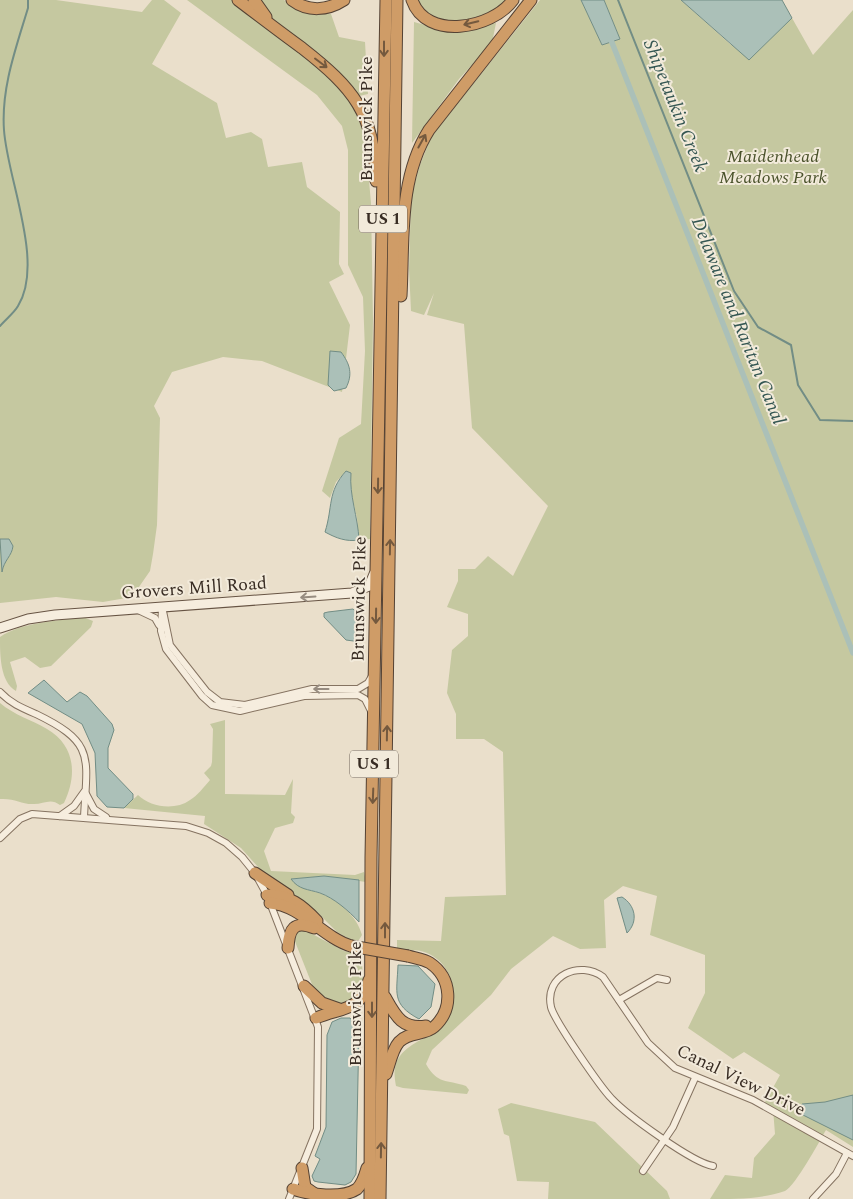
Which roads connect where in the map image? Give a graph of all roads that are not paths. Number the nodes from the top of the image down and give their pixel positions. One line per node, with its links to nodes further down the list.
1 (238, 0): 11 (highway)
2 (254, 0): 11 (highway)
3 (292, 0): 4 (highway)
4 (344, 0)
5 (386, 0): 14 (highway, Brunswick Pike / US 1, one-way to 14)
6 (397, 0): 12 (highway, Brunswick Pike / US 1)
7 (405, 0): 12 (highway)
8 (412, 0): 9 (highway, one-way to 8)
9 (513, 0)
10 (531, 0): 13 (highway, one-way to 10)
11 (282, 33): 14 (highway, one-way to 14)
12 (396, 114): 13 (highway, Brunswick Pike / US 1)
13 (392, 420): 38 (highway, Brunswick Pike / US 1, one-way to 13)
14 (379, 437): 15 (highway, Brunswick Pike / US 1, one-way to 15)
15 (376, 567): 16 (street, Grovers Mill Road, one-way to 16); 22 (highway, Brunswick Pike / US 1, one-way to 22)
16 (162, 607): 17 (street, Grovers Mill Road); 20 (street); 22 (street, one-way to 16)
17 (134, 609): 18 (street, Grovers Mill Road); 20 (street)
18 (13, 623): 19 (street, Grovers Mill Road); 21 (street)
19 (0, 628)
20 (161, 631): 24 (street)
21 (0, 632)
22 (375, 668): 24 (highway, Brunswick Pike / US 1)
23 (0, 692): 25 (street)
24 (375, 722): 35 (highway, Brunswick Pike / US 1, one-way to 35)
25 (85, 791): 26 (street); 27 (street); 28 (street)
26 (60, 816): 27 (street); 29 (street)
27 (84, 817): 28 (street)
28 (110, 819): 30 (street)
29 (0, 838)
30 (255, 873): 31 (street); 32 (highway)
31 (268, 899): 32 (highway); 33 (highway); 34 (street)
32 (301, 905): 33 (highway)
33 (322, 931): 34 (highway); 41 (highway, bridge)
34 (288, 948): 37 (street)
35 (372, 962): 40 (highway); 47 (highway, Brunswick Pike / US 1, one-way to 47)
36 (667, 980): 39 (street)
37 (304, 986): 40 (highway); 42 (street)
38 (384, 996): 41 (highway); 44 (highway, Brunswick Pike / US 1)
39 (619, 1000): 43 (street, Canal View Drive); 45 (street, Canal View Drive)
40 (341, 1009): 42 (highway)
41 (444, 1014): 44 (highway)
42 (316, 1018): 49 (street)
43 (695, 1078): 45 (street); 46 (street, Canal View Drive)
44 (382, 1082): 54 (highway, Brunswick Pike / US 1, one-way to 44)
45 (665, 1139): 48 (street, Canal View Drive); 50 (street)
46 (850, 1154): 55 (street)
47 (371, 1158): 52 (highway); 53 (highway, Brunswick Pike / US 1)
48 (713, 1166)
49 (302, 1168): 51 (street); 52 (highway)
50 (643, 1171)
51 (293, 1195): 52 (highway)
52 (316, 1195)
53 (370, 1199)
54 (380, 1199)
55 (813, 1199)

